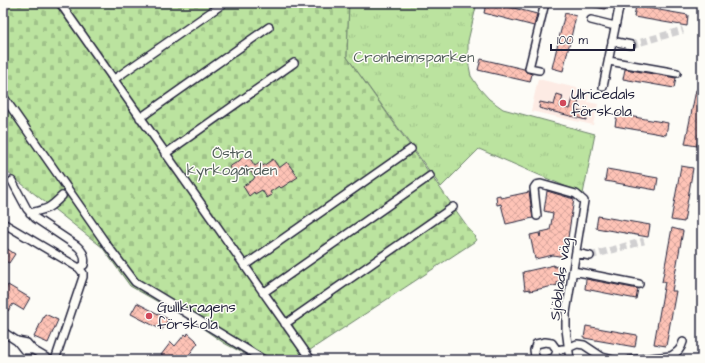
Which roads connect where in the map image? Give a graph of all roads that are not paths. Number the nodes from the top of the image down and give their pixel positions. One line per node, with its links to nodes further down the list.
1 (60, 3): 14 (street)
2 (224, 3): 14 (street)
3 (545, 3): 12 (street)
4 (620, 3): 6 (street)
5 (591, 20): 6 (street)
6 (616, 26): 8 (street)
7 (269, 28): 17 (street)
8 (612, 41): 9 (street); 10 (street)
9 (631, 45)
10 (609, 60): 13 (street); 15 (street)
11 (294, 63): 19 (street)
12 (538, 70)
13 (677, 73)
14 (113, 80): 17 (street)
15 (603, 87)
16 (3, 96): 41 (street)
17 (140, 118): 19 (street)
18 (411, 149): 29 (street)
19 (165, 154): 29 (street)
20 (430, 176): 33 (street)
21 (12, 181): 24 (street)
22 (62, 196): 24 (street)
23 (453, 207): 34 (street)
24 (30, 213): 30 (street)
25 (537, 216): 27 (street, Sjöblads väg)
26 (3, 223): 30 (street)
27 (576, 253): 28 (street); 31 (street, Sjöblads väg)
28 (590, 256)
29 (244, 266): 33 (street)
30 (79, 268): 40 (street)
31 (573, 271): 32 (street); 37 (street, Sjöblads väg)
32 (639, 284)
33 (263, 293): 34 (street)
34 (285, 324): 42 (street)
35 (3, 332): 39 (street)
36 (683, 342): 47 (street)
37 (568, 348): 38 (street); 45 (street, Sjöblads väg); 46 (street)
38 (557, 350): 43 (street); 44 (street)
39 (50, 360)
40 (55, 360)
41 (264, 360)
42 (311, 360)
43 (539, 360)
44 (548, 360)
45 (570, 360)
46 (613, 360)
47 (630, 360)

